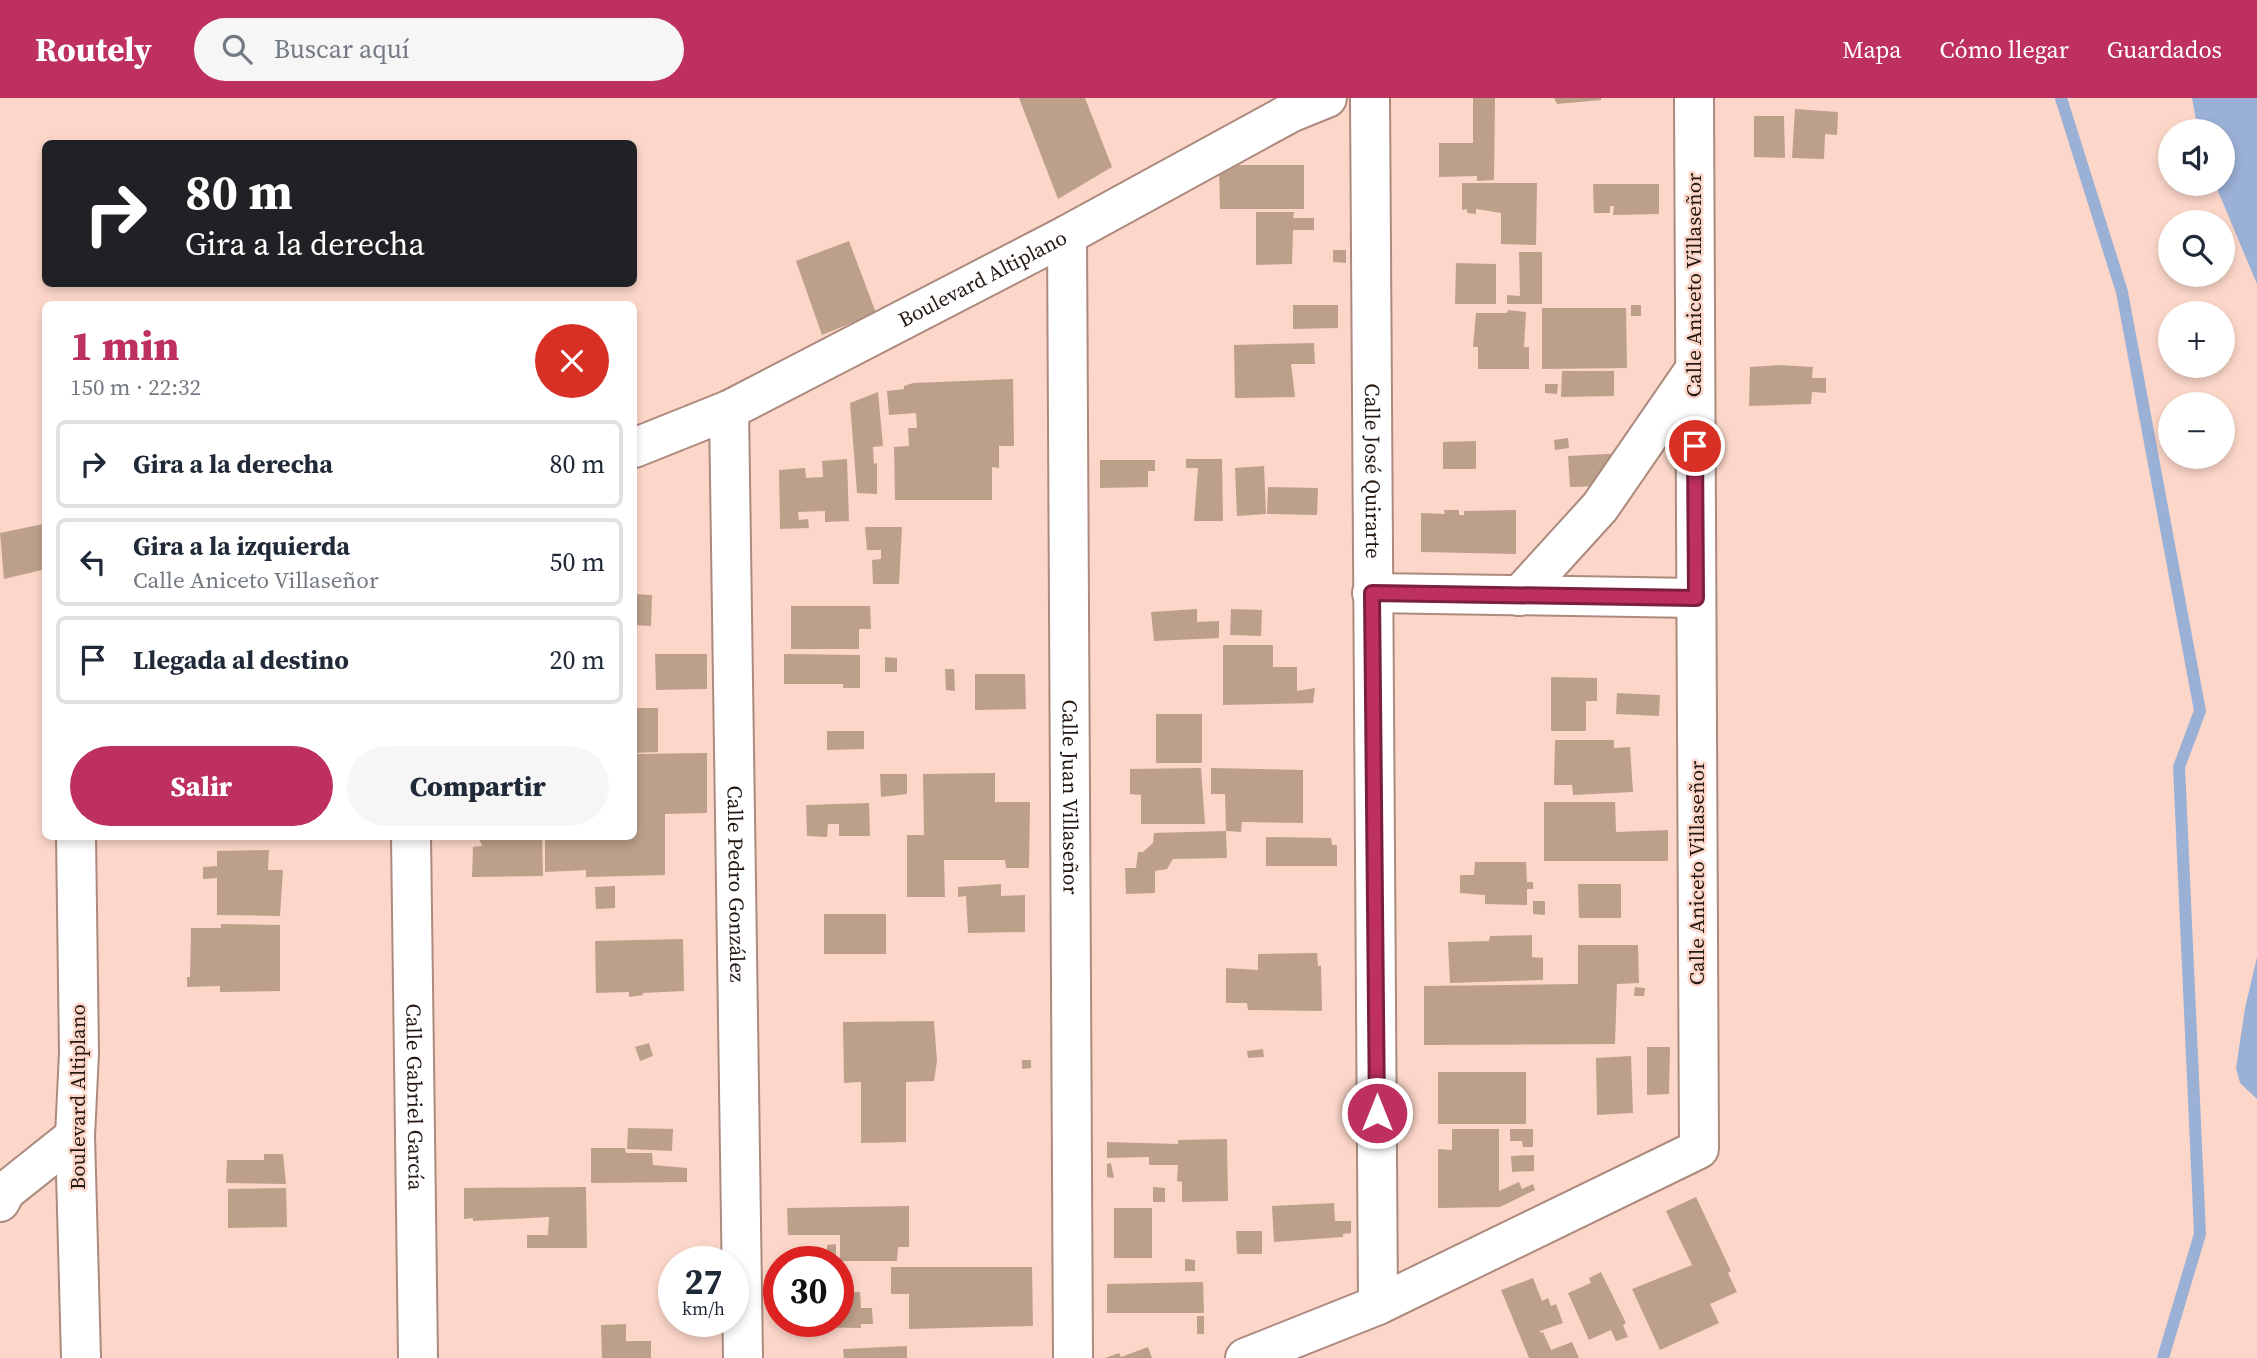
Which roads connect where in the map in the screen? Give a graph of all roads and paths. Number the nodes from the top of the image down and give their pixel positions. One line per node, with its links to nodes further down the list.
1 (1327, 98): 4 (street, Boulevard Altiplano)
2 (1370, 98): 8 (street, Calle José Quirarte)
3 (1693, 98): 5 (street, Calle Aniceto Villaseñor)
4 (1067, 235): 6 (street, Boulevard Altiplano); 19 (street, Calle Juan Villaseñor)
5 (1695, 369): 9 (street); 10 (street, Calle Aniceto Villaseñor)
6 (729, 410): 7 (street, Boulevard Altiplano); 18 (street, Calle Pedro González)
7 (637, 447)
8 (1372, 593): 9 (street); 15 (street, Calle José Quirarte)
9 (1519, 596): 10 (street)
10 (1696, 598): 15 (street, Calle Aniceto Villaseñor)
11 (76, 840): 13 (street, Boulevard Altiplano)
12 (411, 840): 17 (street, Calle Gabriel García)
13 (75, 1136): 14 (street); 16 (street, Boulevard Altiplano)
14 (0, 1202)
15 (1378, 1304): 20 (street, Calle Aniceto Villaseñor)
16 (81, 1358)
17 (418, 1358)
18 (743, 1358)
19 (1073, 1358)
20 (1245, 1358)

